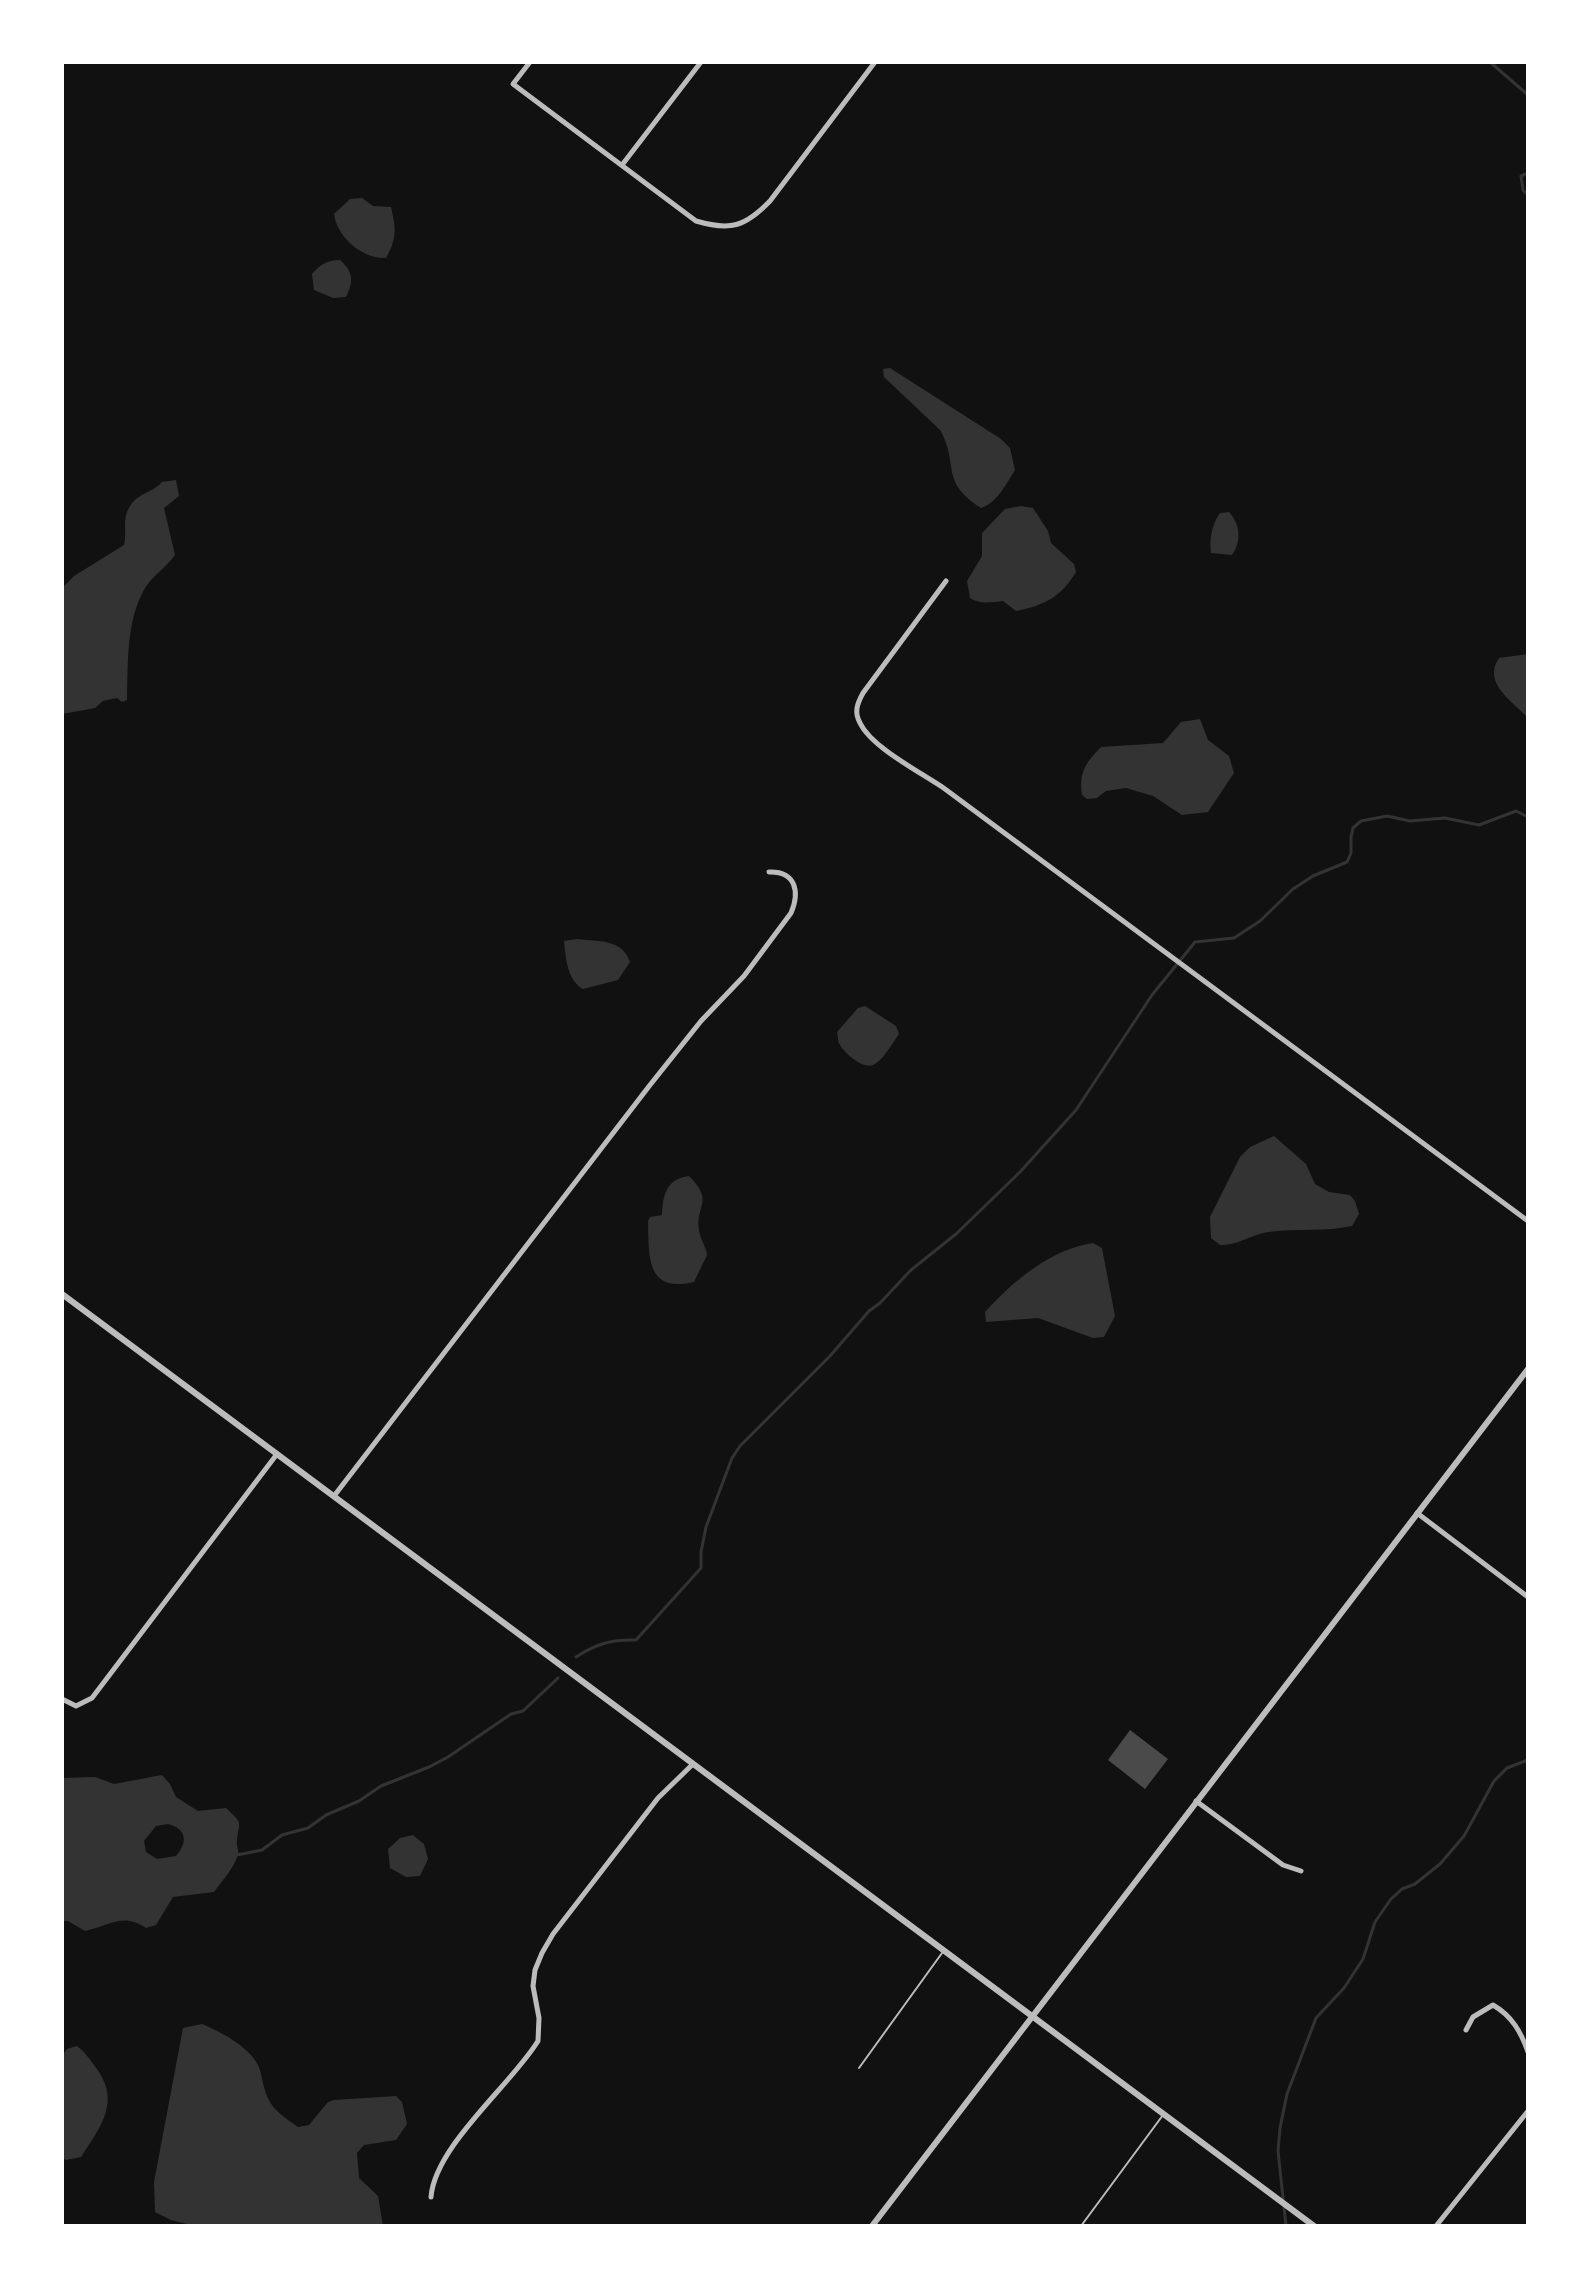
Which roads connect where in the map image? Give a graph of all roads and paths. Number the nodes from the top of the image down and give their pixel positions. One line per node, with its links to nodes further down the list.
1 (530, 62): 4 (street)
2 (701, 62): 4 (street)
3 (875, 62): 4 (street)
4 (622, 165)
5 (946, 581): 7 (street)
6 (769, 872): 11 (street)
7 (1528, 1221)
8 (62, 1294): 10 (street)
9 (1528, 1369): 12 (street)
10 (277, 1454): 11 (street); 14 (street)
11 (334, 1496): 15 (street)
12 (1417, 1513): 13 (street); 16 (street)
13 (1528, 1597)
14 (62, 1699)
15 (693, 1764): 18 (street); 25 (street)
16 (1196, 1801): 17 (street); 19 (street)
17 (1301, 1871)
18 (943, 1952): 19 (street); 22 (lane)
19 (1030, 2017): 24 (street); 26 (street)
20 (1466, 2030): 21 (street)
21 (1528, 2052)
22 (859, 2068)
23 (1528, 2111): 29 (street)
24 (1163, 2114): 27 (lane); 28 (street)
25 (431, 2197)
26 (872, 2226)
27 (1081, 2226)
28 (1314, 2226)
29 (1436, 2226)

